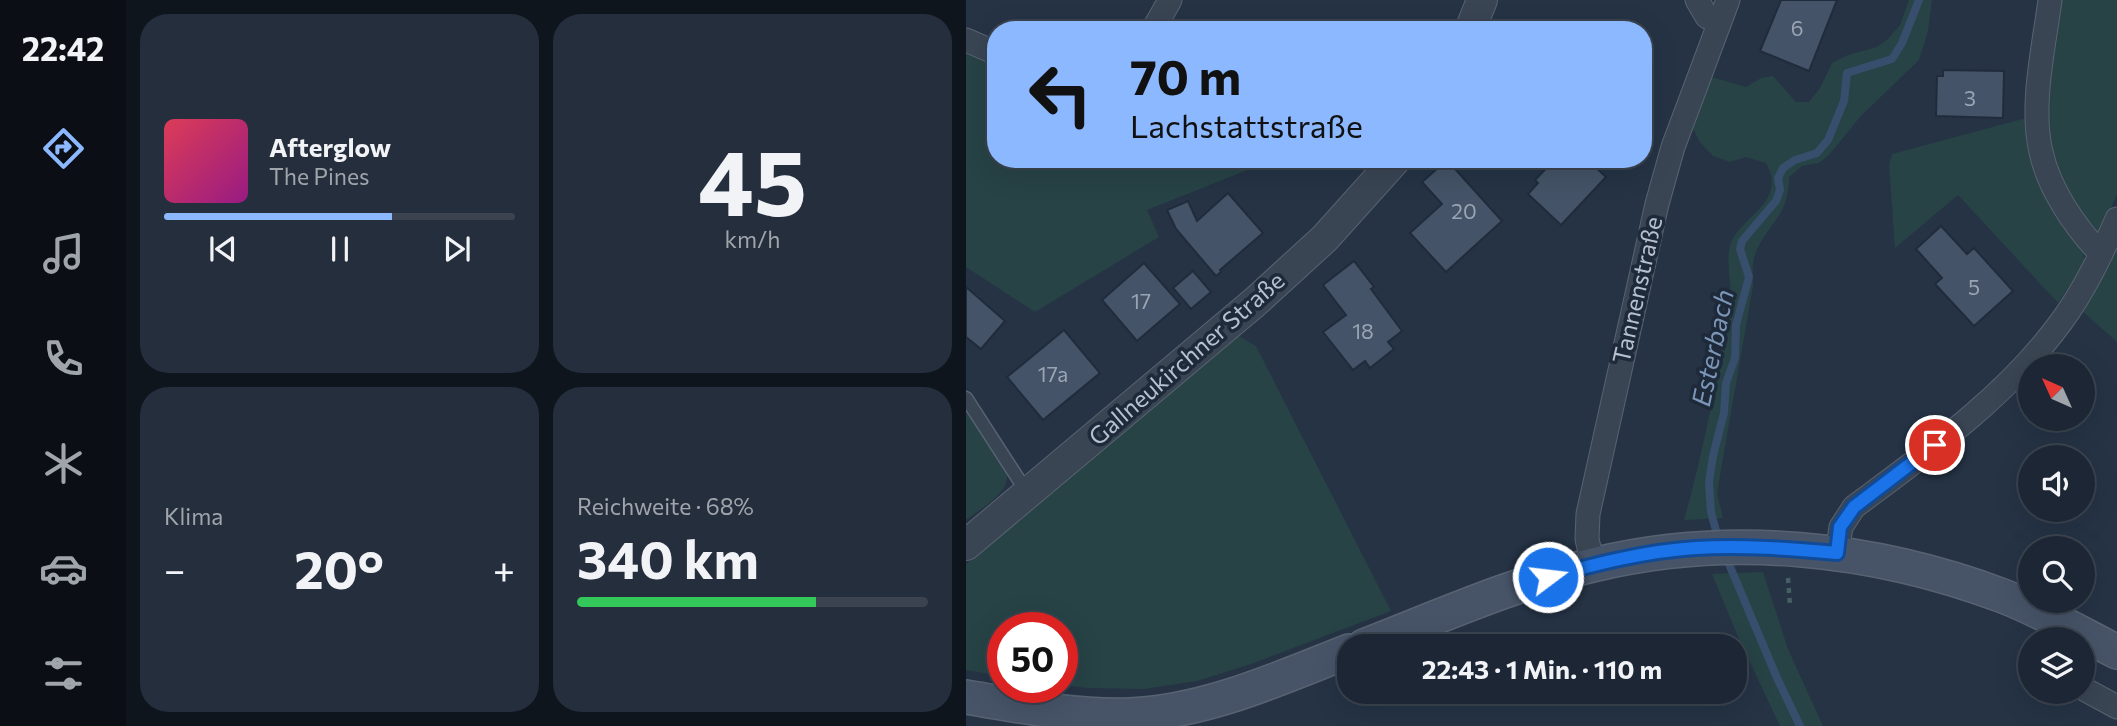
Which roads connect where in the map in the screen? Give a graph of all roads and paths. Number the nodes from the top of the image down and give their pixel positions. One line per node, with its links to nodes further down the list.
1 (1170, 0): 6 (street)
2 (1482, 0): 7 (street)
3 (1697, 0): 8 (street)
4 (1728, 0): 8 (street, Tannenstraße)
5 (2050, 0): 13 (street)
6 (1158, 21)
7 (1474, 21)
8 (1719, 22): 18 (street, Tannenstraße)
9 (966, 40): 10 (street)
10 (987, 49)
11 (1388, 168): 15 (street, Gallneukirchner Straße)
12 (2117, 219): 13 (street)
13 (2101, 254): 17 (street)
14 (966, 398): 15 (lane)
15 (1029, 494): 16 (street, Gallneukirchner Straße)
16 (966, 545)
17 (1837, 553): 18 (main road); 19 (main road)
18 (1592, 565): 20 (main road)
19 (2045, 626): 21 (main road)
20 (1396, 634)
21 (2117, 652)
22 (1337, 656): 24 (main road)
23 (2095, 695): 25 (street)
24 (966, 697)
25 (2117, 706)

